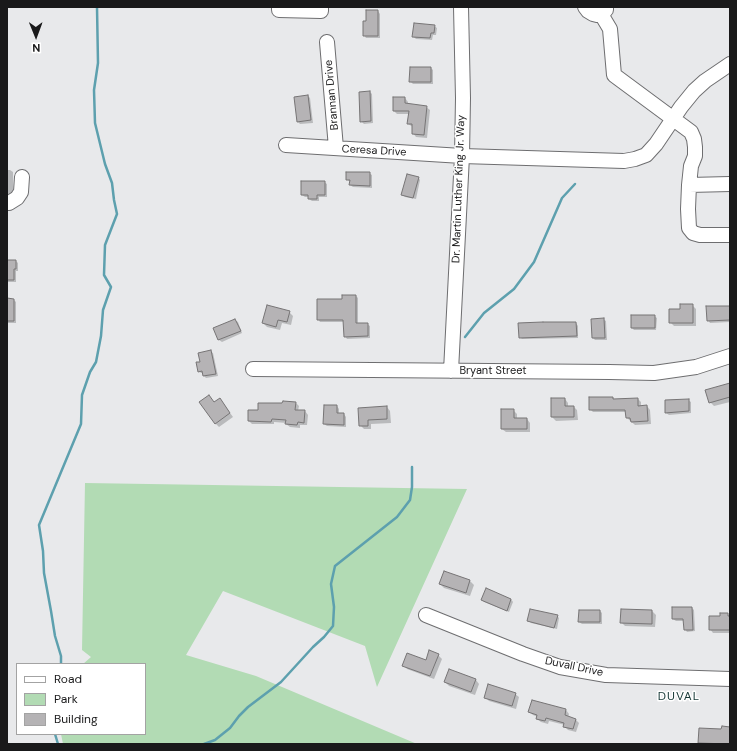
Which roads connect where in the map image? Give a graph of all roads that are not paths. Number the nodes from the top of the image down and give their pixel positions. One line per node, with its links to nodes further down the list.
1 (279, 7): 2 (street)
2 (321, 7)
3 (461, 7): 11 (street, Dr. Martin Luther King Jr. Way)
4 (585, 7): 5 (street)
5 (604, 10): 8 (street)
6 (328, 42): 10 (street, Brannan Drive)
7 (730, 64): 8 (street, Ceresa Drive)
8 (673, 119): 11 (street, Ceresa Drive); 14 (street)
9 (286, 145): 10 (street, Ceresa Drive)
10 (336, 148): 11 (street, Ceresa Drive)
11 (462, 156): 19 (street, Dr. Martin Luther King Jr. Way)
12 (22, 177): 15 (street)
13 (730, 184): 14 (street)
14 (689, 185): 16 (street)
15 (7, 203)
16 (730, 235)
17 (730, 356): 19 (street, Bryant Street)
18 (253, 369): 19 (street, Bryant Street)
19 (451, 371)
20 (426, 615): 21 (street, Duvall Drive)
21 (730, 679)

